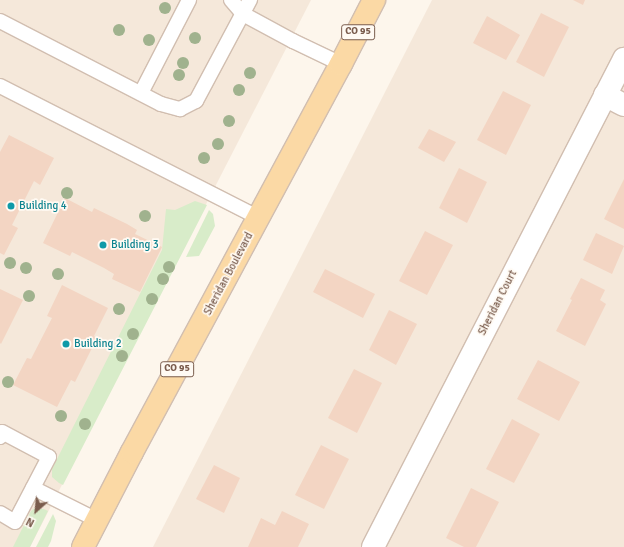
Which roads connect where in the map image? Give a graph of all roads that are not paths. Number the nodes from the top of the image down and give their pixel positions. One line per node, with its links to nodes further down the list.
1 (189, 0): 10 (lane)
2 (231, 0): 5 (lane)
3 (250, 0): 5 (lane)
4 (374, 0): 8 (main road, Sheridan Boulevard / CO 95)
5 (243, 14): 8 (lane); 10 (lane)
6 (0, 21): 10 (lane)
7 (624, 59): 11 (street, Sheridan Court)
8 (341, 64): 12 (main road, Sheridan Boulevard / CO 95)
9 (0, 86): 12 (lane)
10 (141, 93)
11 (615, 100): 18 (street, Sheridan Court)
12 (258, 218): 16 (main road, Sheridan Boulevard / CO 95)
13 (0, 436): 14 (lane)
14 (32, 488): 15 (lane); 16 (lane)
15 (0, 513)
16 (97, 520): 17 (main road, Sheridan Boulevard / CO 95)
17 (83, 547)
18 (373, 547)

